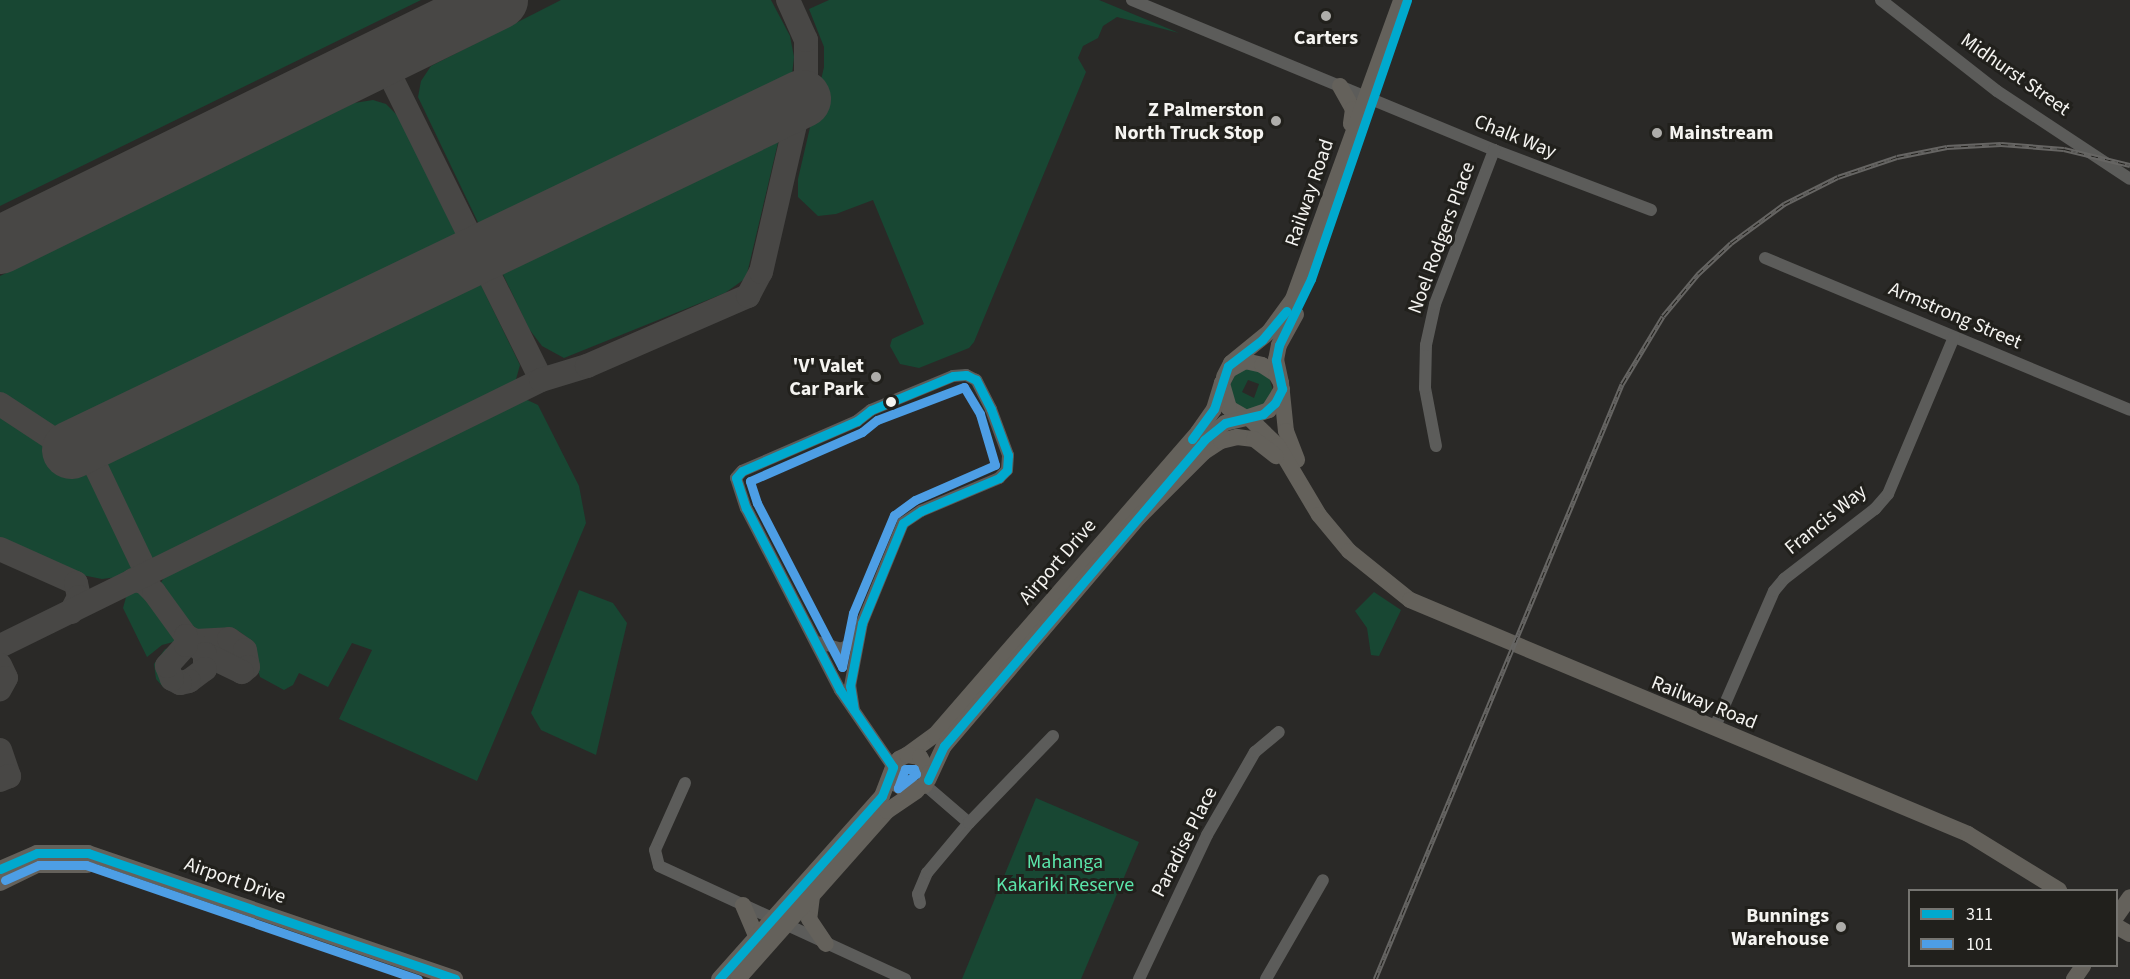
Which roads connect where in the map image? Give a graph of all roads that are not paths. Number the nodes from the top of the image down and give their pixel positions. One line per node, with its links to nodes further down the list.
1 (1132, 0): 5 (street, Chalk Way)
2 (1401, 0): 6 (main road, Railway Road)
3 (1407, 0): 6 (main road, Railway Road)
4 (1881, 0): 8 (street, Midhurst Street)
5 (1340, 86): 6 (street, Chalk Way); 9 (main road)
6 (1370, 98): 7 (street, Chalk Way); 9 (main road, Railway Road); 14 (main road, Railway Road)
7 (1494, 150): 10 (street, Chalk Way); 17 (street, Noel Rodgers Place)
8 (2130, 179)
9 (1328, 205): 13 (main road, Railway Road)
10 (1651, 210)
11 (1765, 258): 12 (street, Armstrong Street)
12 (1954, 337): 15 (street, Armstrong Street); 24 (street, Francis Way)
13 (1223, 380): 14 (main road); 16 (main road); 27 (main road, Airport Drive)
14 (1281, 386): 16 (main road); 20 (main road, Railway Road)
15 (2130, 410)
16 (1247, 418): 18 (main road, Railway Road); 19 (main road, Airport Drive)
17 (1436, 446)
18 (1319, 515): 19 (main road); 20 (main road, Railway Road)
19 (1138, 518): 29 (main road, Airport Drive)
20 (1342, 543): 24 (main road, Railway Road)
21 (862, 623): 22 (street); 22 (street); 23 (street)
22 (817, 642): 23 (street)
23 (854, 710): 27 (street)
24 (1714, 729): 34 (main road, Railway Road)
25 (1279, 732): 48 (street, Paradise Place)
26 (1053, 736): 30 (street)
27 (899, 763): 29 (main road); 29 (main road); 40 (main road, Airport Drive)
28 (685, 783): 38 (street)
29 (925, 785): 30 (street); 35 (main road, Airport Drive)
30 (969, 823): 37 (street)
31 (0, 869): 44 (main road, Airport Drive)
32 (1323, 880): 49 (street)
33 (0, 883): 43 (main road, Airport Drive)
34 (2056, 889)
35 (812, 896): 40 (main road, Airport Drive); 42 (main road)
36 (2130, 897): 39 (main road)
37 (920, 903)
38 (743, 905): 40 (street); 41 (main road)
39 (2118, 914)
40 (778, 922): 41 (main road, Airport Drive); 42 (street); 46 (main road, Airport Drive)
41 (756, 936): 45 (main road, Airport Drive)
42 (826, 944): 47 (street)
43 (420, 979)
44 (455, 979)
45 (719, 979)
46 (738, 979)
47 (905, 979)
48 (1139, 979)
49 (1266, 979)

